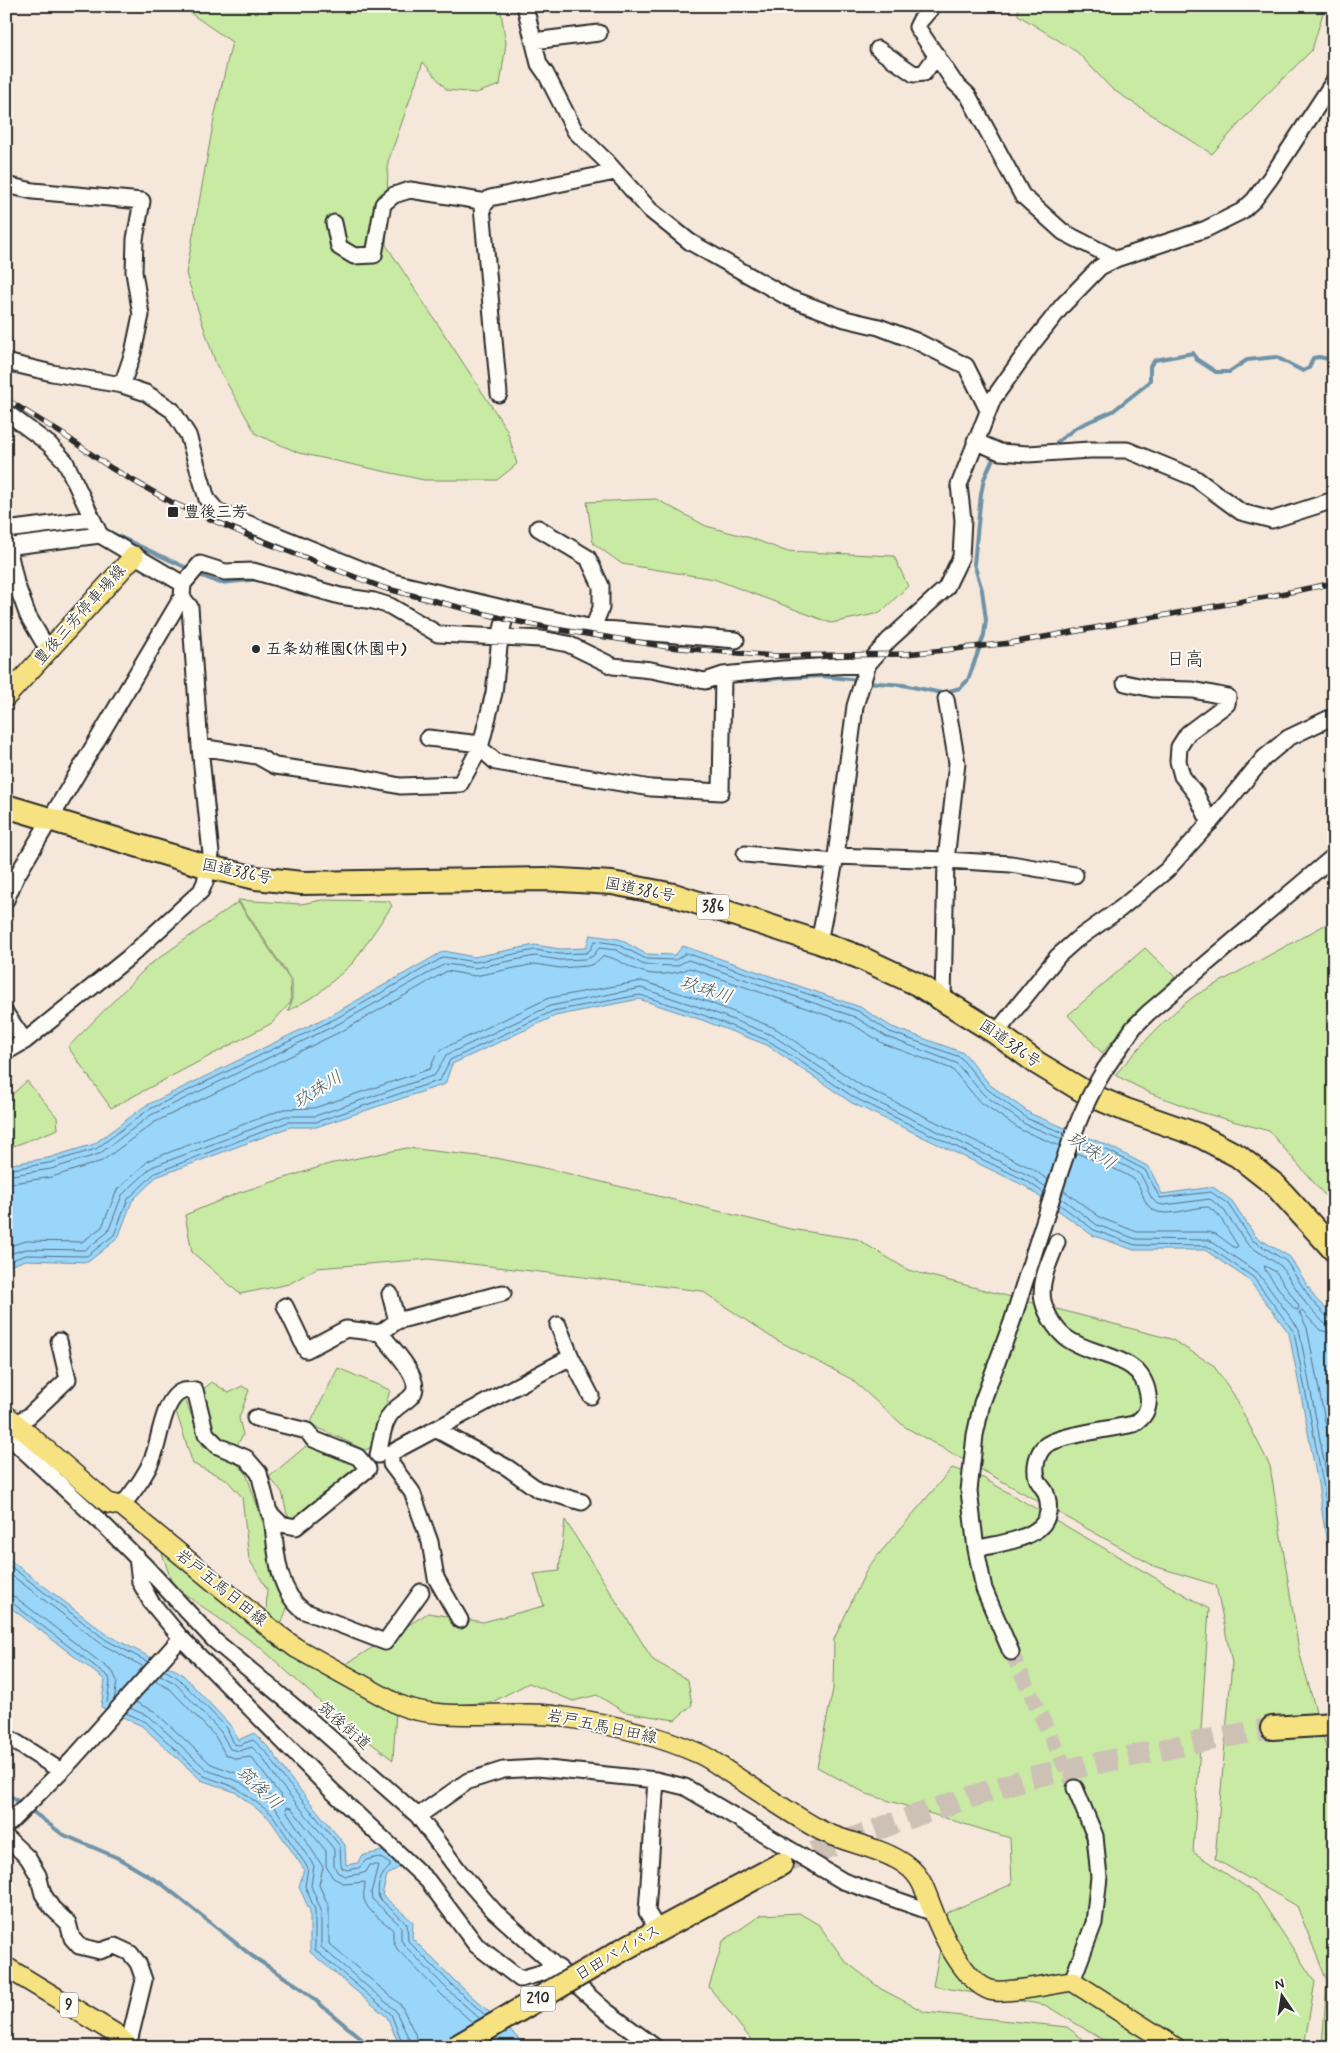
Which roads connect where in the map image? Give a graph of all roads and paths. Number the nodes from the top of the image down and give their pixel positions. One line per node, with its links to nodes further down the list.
1 (525, 6): 4 (street)
2 (933, 6): 6 (street)
3 (599, 33): 4 (street)
4 (533, 41): 8 (street)
5 (878, 49): 6 (street)
6 (937, 55): 12 (street)
7 (1334, 81): 12 (street)
8 (615, 172): 10 (street); 16 (street)
9 (6, 184): 14 (street)
10 (486, 202): 11 (street); 15 (street)
11 (334, 223)
12 (1116, 259): 16 (street)
13 (6, 362): 14 (street)
14 (122, 385): 27 (street)
15 (499, 394)
16 (988, 410): 18 (street)
17 (6, 412): 20 (street)
18 (975, 441): 19 (street); 32 (street)
19 (1334, 500)
20 (91, 519): 22 (street); 23 (street)
21 (538, 528): 28 (street)
22 (6, 530)
23 (100, 535): 24 (street); 25 (street)
24 (7, 544): 31 (street)
25 (134, 556): 26 (street); 31 (main road, 豊後三芳停車場線)
26 (183, 591): 30 (street); 40 (street); 42 (street)
27 (507, 609): 28 (street); 30 (street)
28 (593, 628): 29 (street)
29 (736, 640)
30 (499, 643): 33 (street); 39 (street)
31 (48, 650): 35 (main road, 豊後三芳停車場線)
32 (867, 668): 33 (street); 46 (street)
33 (723, 682): 39 (street)
34 (1125, 683): 43 (street)
35 (6, 697)
36 (946, 699): 47 (street)
37 (1334, 716): 43 (street)
38 (428, 738): 39 (street)
39 (481, 746): 40 (street)
40 (200, 747): 48 (street)
41 (6, 806): 42 (highway, 国道386号 / 386)
42 (50, 820): 48 (highway, 国道386号 / 386); 50 (street)
43 (1210, 823): 54 (street)
44 (745, 854): 46 (street)
45 (1334, 856): 76 (street, bridge)
46 (836, 859): 47 (street); 51 (street)
47 (946, 860): 49 (street); 52 (street)
48 (209, 867): 51 (highway, 国道386号 / 386); 55 (street)
49 (1075, 875)
50 (6, 900)
51 (819, 942): 52 (highway, 国道386号 / 386)
52 (943, 1000): 54 (highway, 国道386号 / 386)
53 (6, 1014): 55 (street)
54 (996, 1033): 58 (highway, 国道386号 / 386)
55 (25, 1041): 56 (street)
56 (6, 1052)
57 (1057, 1242): 76 (street)
58 (1334, 1250)
59 (503, 1293): 62 (street)
60 (390, 1294): 62 (street)
61 (285, 1306): 64 (street)
62 (397, 1321): 64 (street)
63 (558, 1325): 66 (street)
64 (380, 1333): 71 (street)
65 (59, 1341): 69 (street)
66 (571, 1357): 67 (street); 70 (street)
67 (591, 1396)
68 (255, 1418): 72 (street)
69 (9, 1424): 74 (main road, 岩戸五馬日田線); 77 (street, 筑後街道)
70 (435, 1430): 71 (street); 73 (street)
71 (384, 1454): 72 (street); 79 (street)
72 (362, 1462): 75 (street)
73 (582, 1502)
74 (122, 1506): 75 (street); 92 (main road, 岩戸五馬日田線)
75 (272, 1516): 78 (street)
76 (976, 1549): 81 (street)
77 (137, 1557): 80 (street); 88 (street, 筑後街道)
78 (421, 1592)
79 (460, 1620)
80 (181, 1638): 85 (street); 95 (street)
81 (1011, 1652)
82 (1334, 1724): 83 (highway)
83 (1272, 1728)
84 (6, 1736): 85 (street)
85 (66, 1766): 89 (street)
86 (656, 1780): 88 (street); 92 (street); 93 (street)
87 (1074, 1788): 96 (street)
88 (418, 1816): 95 (street, 筑後街道)
89 (6, 1826)
90 (6, 1837): 97 (street)
91 (781, 1864): 93 (highway, 日田バイパス / 210)
92 (934, 1913): 96 (main road, 岩戸五馬日田線)
93 (658, 1930): 98 (highway, 日田バイパス / 210, bridge)
94 (6, 1967): 97 (main road, 9)
95 (558, 1968): 99 (street, 筑後街道)
96 (1072, 1980): 100 (main road)
97 (128, 2046)
98 (456, 2047)
99 (656, 2047)
100 (1175, 2047)

